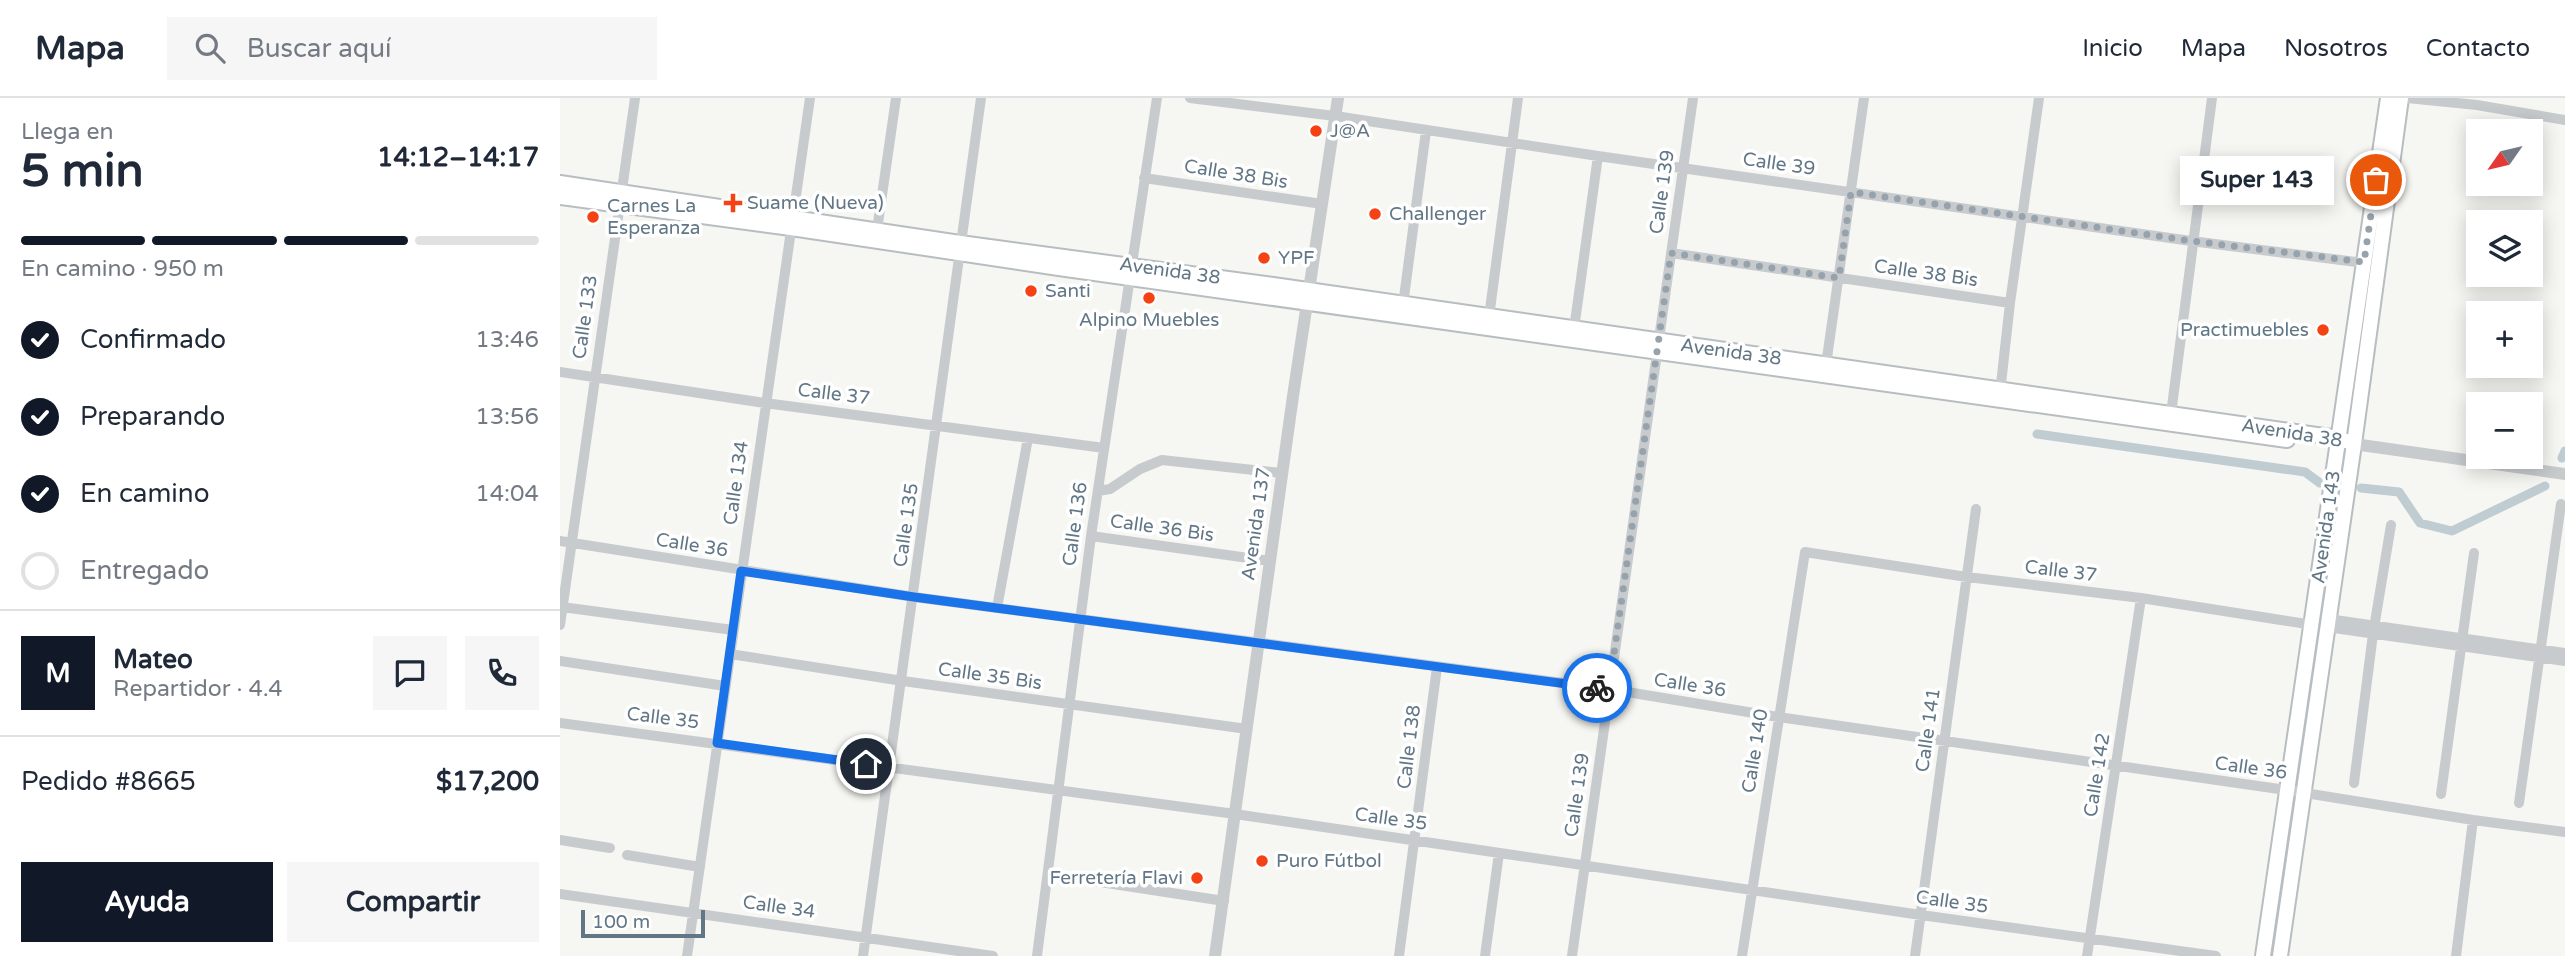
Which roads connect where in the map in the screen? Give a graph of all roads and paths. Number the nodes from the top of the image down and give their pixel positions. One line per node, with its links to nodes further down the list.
1 (635, 98): 26 (street, Calle 133)
2 (810, 98): 29 (street, Calle 134)
3 (896, 98): 30 (street)
4 (981, 98): 32 (street, Calle 135)
5 (1157, 98): 22 (street, Calle 136)
6 (1190, 98): 16 (street, Calle 39)
7 (1338, 98): 16 (street, Avenida 137)
8 (1518, 98): 19 (street)
9 (1693, 98): 21 (street, Calle 139)
10 (1864, 98): 24 (street)
11 (2039, 98): 28 (street)
12 (2212, 98): 31 (street)
13 (2388, 98): 34 (main road, Avenida 143)
14 (2401, 98): 52 (main road, Avenida 143)
15 (2407, 98): 17 (street)
16 (1335, 116): 18 (street, Calle 39); 27 (street, Avenida 137)
17 (2565, 120)
18 (1426, 131): 19 (street, Calle 39); 39 (street)
19 (1512, 142): 20 (street, Calle 39); 40 (street)
20 (1598, 156): 21 (street, Calle 39); 41 (street)
21 (1684, 168): 24 (street, Calle 39); 33 (street, Calle 139)
22 (1144, 178): 27 (street, Calle 38 Bis); 35 (street, Calle 136)
23 (560, 183): 26 (main road, Avenida 38)
24 (1851, 192): 28 (street, Calle 39); 36 (street)
25 (560, 197): 26 (main road, Avenida 38)
26 (620, 198): 29 (main road, Avenida 38); 45 (street, Calle 133)
27 (1322, 205): 37 (street, Avenida 137)
28 (2022, 216): 31 (street, Calle 39); 38 (street)
29 (792, 222): 30 (main road, Avenida 38); 32 (main road, Avenida 38); 47 (street, Calle 134)
30 (877, 230): 32 (main road, Avenida 38)
31 (2192, 241): 34 (street, Calle 39); 48 (street)
32 (959, 248): 35 (main road, Avenida 38); 49 (street, Calle 135)
33 (1671, 253): 36 (street, Calle 38 Bis); 42 (street, Calle 139)
34 (2364, 262): 51 (main road, Avenida 143)
35 (1130, 272): 37 (main road, Avenida 38); 53 (street, Calle 136)
36 (1839, 278): 38 (street, Calle 38 Bis); 43 (street)
37 (1307, 297): 39 (main road, Avenida 38); 42 (main road, Avenida 38); 54 (street, Avenida 137)
38 (2010, 303): 46 (street)
39 (1403, 305): 40 (main road, Avenida 38)
40 (1489, 317): 41 (main road, Avenida 38)
41 (1574, 329): 42 (main road, Avenida 38)
42 (1657, 346): 43 (main road, Avenida 38); 46 (main road, Avenida 38); 87 (street, Calle 139)
43 (1826, 365): 46 (main road, Avenida 38)
44 (560, 372): 45 (street, Calle 37)
45 (595, 376): 47 (street, Calle 37); 62 (street, Calle 133)
46 (2000, 395): 48 (main road, Avenida 38); 51 (main road, Avenida 38)
47 (765, 403): 49 (street, Calle 37); 66 (street, Calle 134)
48 (2171, 414): 51 (main road, Avenida 38)
49 (937, 424): 50 (street, Calle 37); 68 (street, Calle 135)
50 (1027, 438): 53 (street, Calle 37); 71 (street)
51 (2338, 442): 52 (main road, Avenida 38); 73 (main road, Avenida 143)
52 (2354, 444): 55 (street); 73 (main road, Avenida 143)
53 (1104, 448): 56 (street, Calle 136)
54 (1282, 473): 56 (street); 65 (street, Avenida 137)
55 (2565, 474)
56 (1098, 491): 60 (street, Calle 136)
57 (2561, 504): 79 (street)
58 (1976, 509): 67 (street, Calle 141)
59 (2391, 525): 76 (street)
60 (1091, 537): 65 (street, Calle 36 Bis); 72 (street, Calle 136)
61 (560, 541): 62 (street, Calle 36)
62 (573, 543): 66 (street, Calle 36); 70 (street, Calle 133)
63 (1805, 552): 67 (street, Calle 37); 89 (street, Calle 140)
64 (2474, 553): 78 (street)
65 (1270, 561): 77 (street, Avenida 137)
66 (741, 571): 68 (street, Calle 36); 75 (street, Calle 134)
67 (1967, 578): 69 (street, Calle 37); 92 (street, Calle 141)
68 (914, 597): 71 (street, Calle 36); 85 (street, Calle 135)
69 (2141, 598): 73 (street, Calle 37); 95 (street, Calle 142)
70 (562, 607): 74 (street, Calle 133); 75 (street)
71 (996, 608): 72 (street, Calle 36)
72 (1080, 619): 77 (street, Calle 36); 88 (street, Calle 136)
73 (2323, 624): 76 (street, Calle 37); 97 (main road, Avenida 143); 99 (main road, Avenida 143)
74 (560, 625)
75 (733, 630): 81 (street, Calle 134)
76 (2374, 630): 78 (street, Calle 37); 96 (street)
77 (1258, 642): 84 (street, Calle 36); 91 (street, Avenida 137)
78 (2461, 642): 79 (street, Calle 37); 100 (street)
79 (2541, 653): 80 (street); 83 (street); 101 (street)
80 (2565, 653)
81 (730, 654): 85 (street, Calle 35 Bis); 86 (street, Calle 134)
82 (560, 661): 86 (street)
83 (2565, 661)
84 (1437, 667): 87 (street, Calle 36); 106 (street, Calle 138)
85 (902, 681): 88 (street, Calle 35 Bis); 94 (street, Calle 135)
86 (725, 686): 93 (street, Calle 134)
87 (1609, 689): 89 (street, Calle 36); 110 (street, Calle 139)
88 (1069, 704): 91 (street, Calle 35 Bis); 98 (street, Calle 136)
89 (1778, 717): 92 (street, Calle 36); 113 (street, Calle 140)
90 (560, 723): 93 (street, Calle 35)
91 (1247, 729): 102 (street, Avenida 137)
92 (1943, 741): 95 (street, Calle 36); 117 (street, Calle 141)
93 (717, 743): 94 (street, Calle 35); 111 (street, Calle 134)
94 (891, 767): 98 (street, Calle 35); 118 (street, Calle 135)
95 (2116, 767): 97 (street, Calle 36); 119 (street, Calle 142)
96 (2354, 783)
97 (2286, 790): 99 (street, Calle 36); 132 (main road, Avenida 143)
98 (1059, 791): 102 (street, Calle 35); 112 (street, Calle 136)
99 (2302, 793): 103 (street, Calle 36); 133 (main road, Avenida 143)
100 (2441, 794)
101 (2519, 803)
102 (1235, 814): 106 (street, Calle 35); 115 (street, Avenida 137)
103 (2473, 820): 104 (street, Calle 36); 134 (street)
104 (2565, 832)
105 (560, 840): 107 (street)
106 (1415, 840): 108 (street, Calle 35); 125 (street, Calle 138)
107 (610, 848)
108 (1499, 853): 110 (street, Calle 35); 126 (street)
109 (627, 856): 111 (street)
110 (1584, 866): 113 (street, Calle 35); 127 (street, Calle 139)
111 (699, 867): 116 (street, Calle 134)
112 (1048, 874): 115 (street); 123 (street, Calle 136)
113 (1752, 889): 117 (street, Calle 35); 128 (street, Calle 140)
114 (560, 894): 116 (street, Calle 34)
115 (1224, 901): 124 (street, Avenida 137)
116 (693, 912): 118 (street, Calle 34); 120 (street, Calle 134)
117 (1920, 915): 119 (street, Calle 35); 129 (street, Calle 141)
118 (866, 937): 121 (street, Calle 135); 122 (street, Calle 34)
119 (2090, 938): 130 (street, Calle 142); 131 (street, Calle 35)
120 (687, 956)
121 (863, 956)
122 (993, 956)
123 (1037, 956)
124 (1215, 956)
125 (1399, 956)
126 (1485, 956)
127 (1572, 956)
128 (1742, 956)
129 (1915, 956)
130 (2087, 956)
131 (2216, 956)
132 (2263, 956)
133 (2280, 956)
134 (2456, 956)

